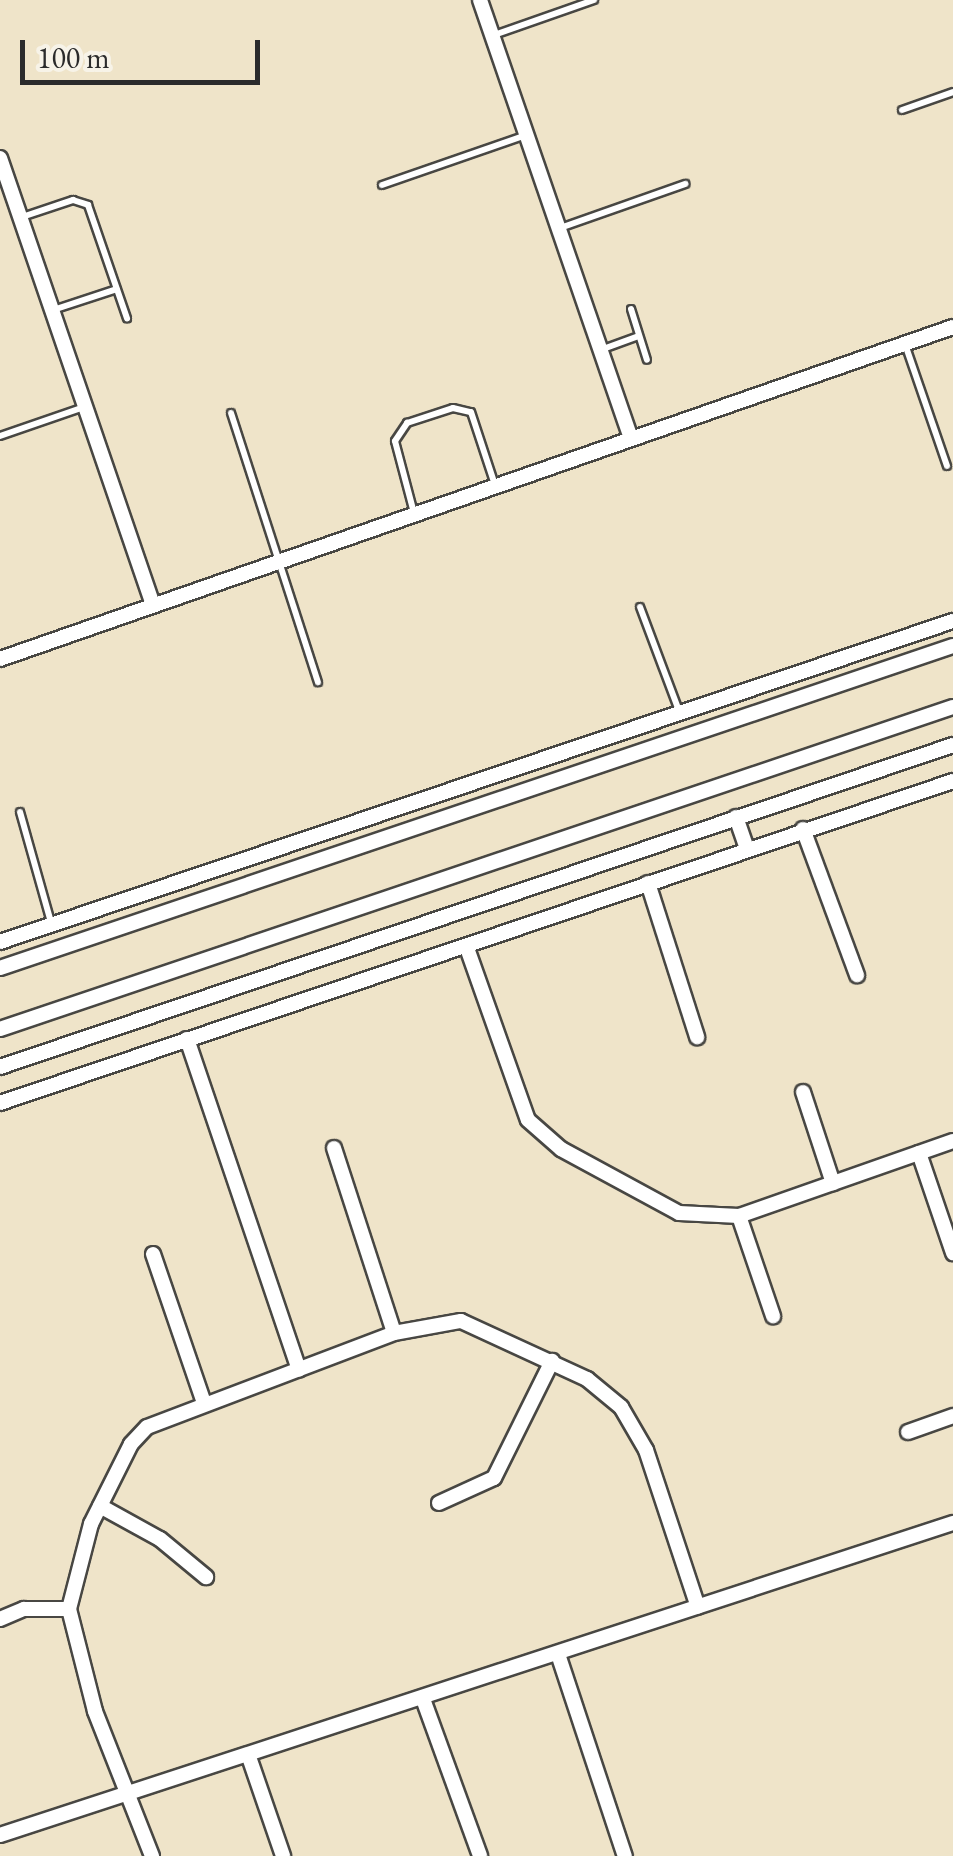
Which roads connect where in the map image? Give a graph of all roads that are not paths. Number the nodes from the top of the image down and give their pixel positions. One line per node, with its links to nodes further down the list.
1 (480, 0): 3 (street)
2 (594, 0): 3 (lane)
3 (492, 36): 6 (street)
4 (953, 92): 5 (lane)
5 (902, 110)
6 (526, 134): 8 (lane); 12 (street)
7 (0, 158): 10 (street)
8 (382, 184)
9 (685, 184): 12 (lane)
10 (7, 203): 11 (street)
11 (21, 218): 13 (lane); 15 (street)
12 (558, 228): 20 (street)
13 (117, 289): 15 (lane); 16 (lane)
14 (631, 309): 18 (lane)
15 (52, 311): 22 (street)
16 (127, 318)
17 (953, 327): 19 (street)
18 (640, 336): 20 (lane); 21 (lane)
19 (905, 344): 25 (street); 26 (lane)
20 (600, 350): 25 (street)
21 (647, 360)
22 (85, 407): 24 (lane); 30 (street)
23 (231, 413): 29 (lane)
24 (0, 436)
25 (631, 439): 27 (street)
26 (947, 466)
27 (495, 487): 28 (street); 28 (lane)
28 (415, 514): 29 (street)
29 (282, 561): 30 (street); 35 (lane)
30 (153, 606): 34 (street)
31 (640, 607): 37 (lane)
32 (953, 621): 37 (street)
33 (953, 646): 44 (street)
34 (0, 659)
35 (318, 682)
36 (953, 707): 52 (street)
37 (680, 712): 41 (street)
38 (953, 745): 42 (street)
39 (953, 781): 43 (street)
40 (20, 812): 47 (lane)
41 (383, 813): 44 (street); 47 (street)
42 (736, 817): 45 (street); 55 (street)
43 (803, 830): 45 (street); 51 (street)
44 (391, 838): 50 (street)
45 (746, 850): 46 (street)
46 (648, 883): 49 (street); 53 (street)
47 (52, 924): 48 (street)
48 (0, 942)
49 (467, 948): 54 (street); 62 (street)
50 (0, 968)
51 (856, 975)
52 (0, 1028)
53 (697, 1037)
54 (187, 1039): 57 (street); 68 (street)
55 (0, 1068)
56 (803, 1092): 61 (street)
57 (0, 1103)
58 (953, 1141): 60 (street)
59 (334, 1148): 66 (street)
60 (919, 1153): 61 (street); 63 (street)
61 (833, 1183): 62 (street)
62 (739, 1216): 65 (street)
63 (953, 1253)
64 (152, 1254): 69 (street)
65 (773, 1316)
66 (394, 1333): 67 (street); 68 (street)
67 (552, 1361): 72 (street); 77 (street)
68 (299, 1370): 69 (street)
69 (204, 1403): 73 (street)
70 (953, 1416): 71 (street)
71 (908, 1432)
72 (439, 1503)
73 (100, 1506): 75 (street); 76 (street)
74 (953, 1523): 77 (street)
75 (206, 1576)
76 (69, 1608): 78 (street); 82 (street)
77 (698, 1608): 79 (street)
78 (0, 1618)
79 (558, 1654): 80 (street); 87 (street)
80 (422, 1699): 81 (street); 86 (street)
81 (249, 1757): 82 (street); 85 (street)
82 (131, 1796): 83 (street); 84 (street)
83 (0, 1835)
84 (152, 1856)
85 (283, 1856)
86 (480, 1856)
87 (626, 1856)

